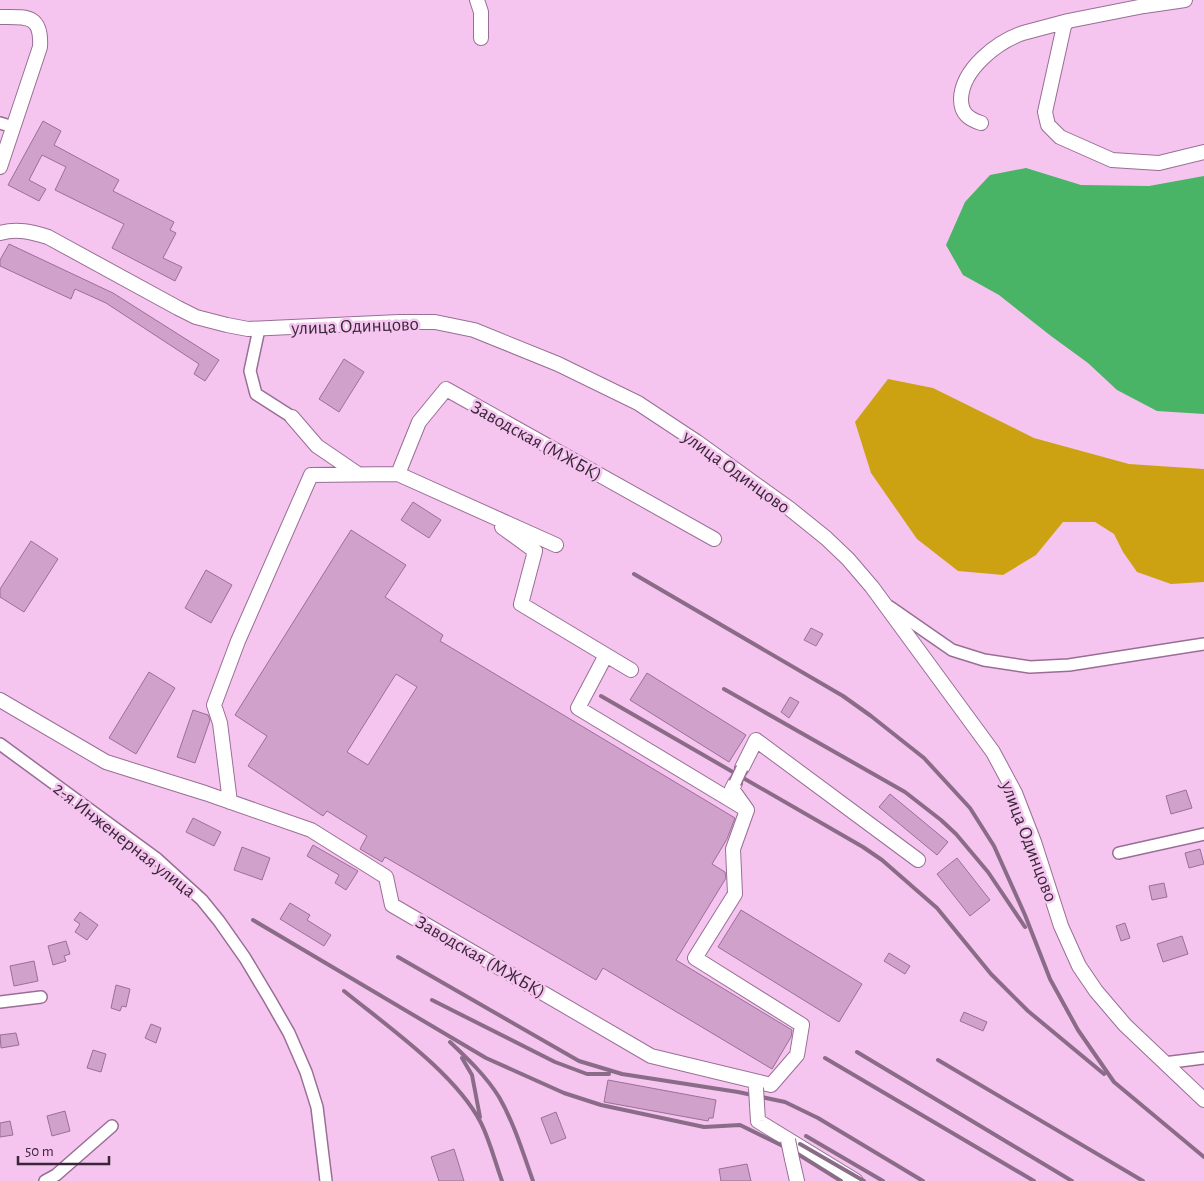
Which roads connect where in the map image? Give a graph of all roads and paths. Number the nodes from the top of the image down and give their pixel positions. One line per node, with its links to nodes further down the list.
1 (477, 0): 5 (street)
2 (1185, 0): 4 (street)
3 (0, 17): 7 (street)
4 (1068, 21): 6 (street); 8 (street)
5 (481, 38)
6 (981, 123)
7 (7, 125): 9 (street)
8 (1204, 152)
9 (0, 167)
10 (0, 232): 11 (street, улица Одинцово)
11 (259, 329): 12 (street); 18 (street, улица Одинцово)
12 (292, 417): 13 (street)
13 (358, 474): 14 (street); 26 (street)
14 (398, 474): 15 (street); 16 (street, Заводская (МЖБК))
15 (477, 509): 17 (street); 20 (street)
16 (714, 540)
17 (556, 545)
18 (886, 605): 19 (street); 34 (street, улица Одинцово)
19 (1204, 644)
20 (606, 655): 21 (street); 27 (street)
21 (631, 670)
22 (0, 700): 26 (street, Заводская (МЖБК))
23 (0, 744): 40 (street, 2-я Инженерная улица)
24 (742, 768): 25 (street, bridge); 30 (street)
25 (735, 783): 27 (street)
26 (230, 802): 35 (street, Заводская (МЖБК))
27 (747, 810): 35 (street, Заводская (МЖБК))
28 (1204, 834): 29 (street)
29 (1118, 853)
30 (918, 860)
31 (41, 997): 32 (street)
32 (0, 1002)
33 (1204, 1058): 34 (street)
34 (1164, 1064): 36 (street, улица Одинцово)
35 (756, 1084): 38 (street, bridge)
36 (1204, 1100)
37 (112, 1126): 39 (street)
38 (787, 1139): 41 (street, bridge); 42 (street)
39 (45, 1181)
40 (326, 1181)
41 (797, 1181)
42 (856, 1181)

